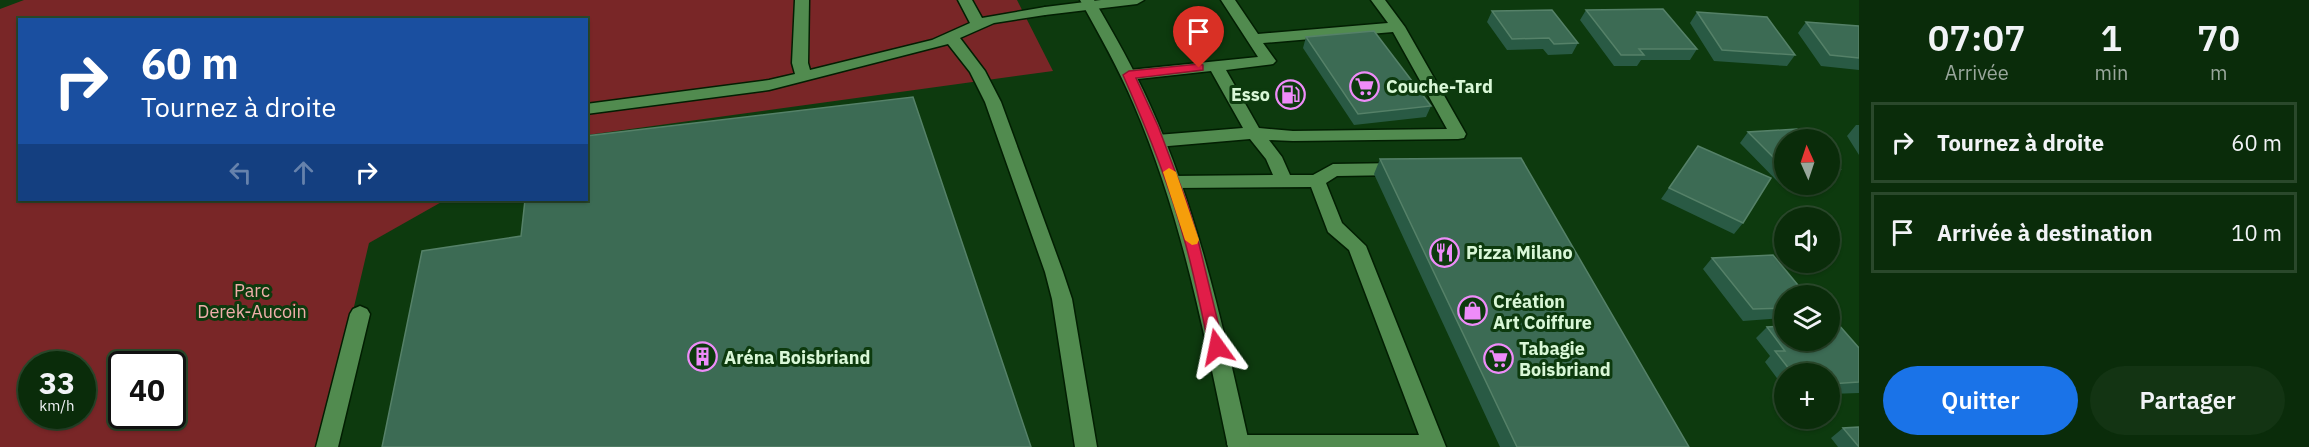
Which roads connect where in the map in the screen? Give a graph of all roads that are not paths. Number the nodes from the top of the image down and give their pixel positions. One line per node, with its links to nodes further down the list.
1 (802, 0): 13 (street)
2 (965, 0): 7 (street)
3 (1137, 0): 6 (street)
4 (1228, 0): 10 (street)
5 (1378, 0): 8 (street)
6 (1089, 3): 7 (street); 12 (street)
7 (978, 23): 9 (street)
8 (1398, 27): 10 (street); 15 (street)
9 (951, 37): 13 (street); 25 (street)
10 (1254, 39): 11 (street)
11 (1216, 66): 12 (street); 15 (street)
12 (1129, 75): 16 (street)
13 (804, 76): 14 (street)
14 (588, 109)
15 (1254, 133): 16 (street); 18 (street)
16 (1157, 141): 20 (street)
17 (1416, 169): 19 (street)
18 (1284, 181): 19 (street); 20 (street)
19 (1317, 181): 23 (street)
20 (1173, 182): 22 (street)
21 (360, 314): 24 (street)
22 (1238, 445): 23 (street)
23 (1434, 445)
24 (327, 447)
25 (1086, 447)

